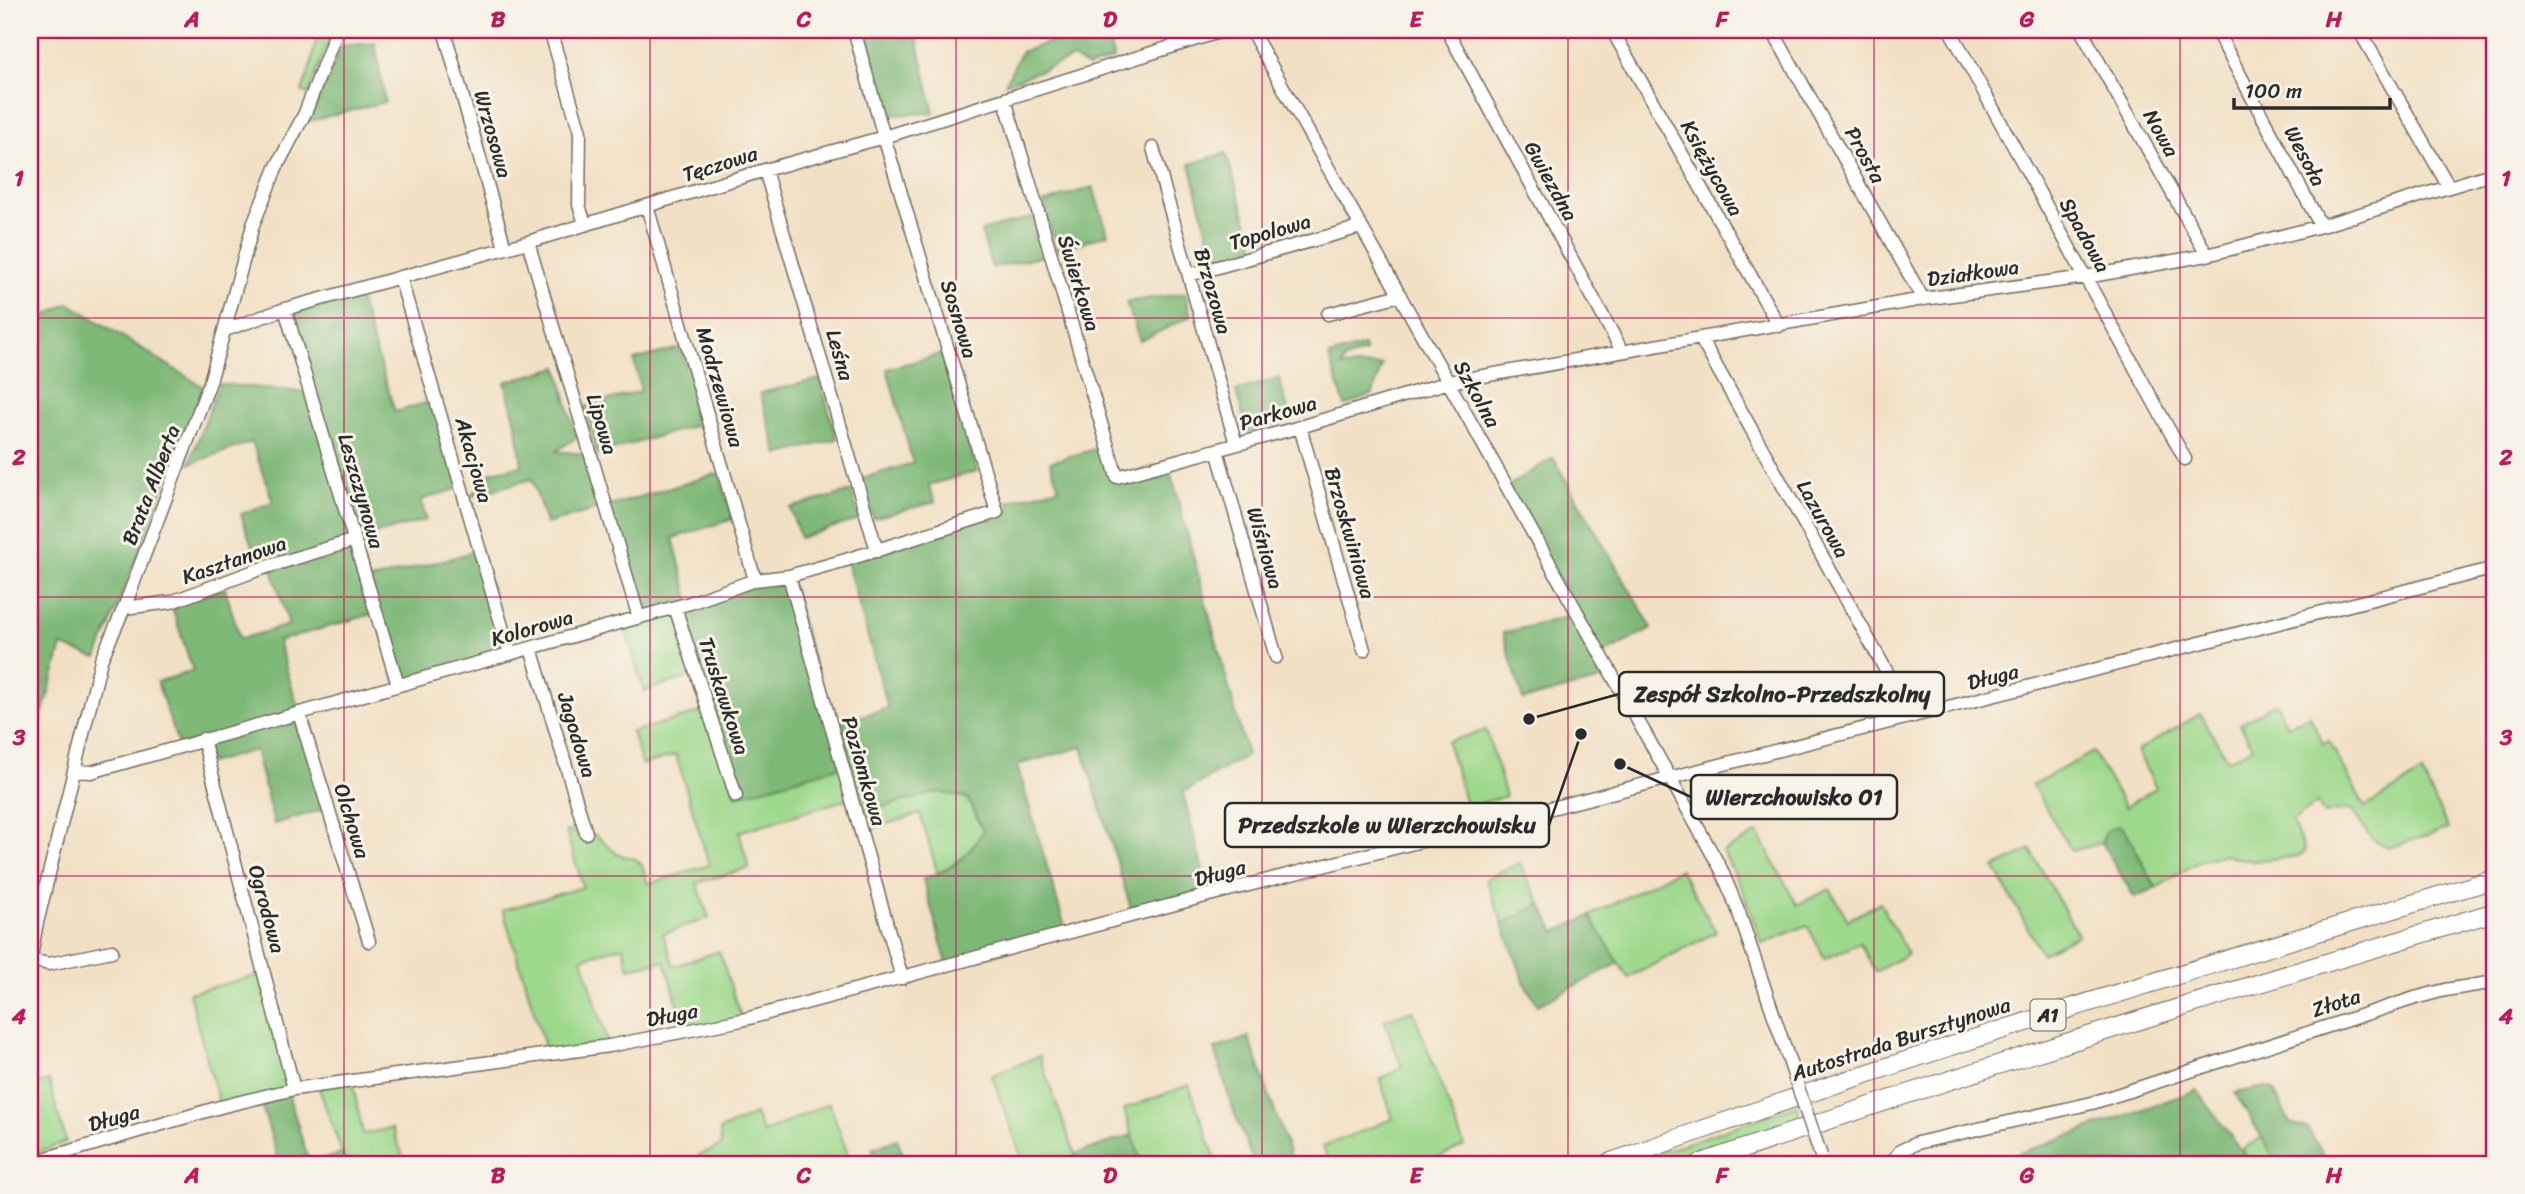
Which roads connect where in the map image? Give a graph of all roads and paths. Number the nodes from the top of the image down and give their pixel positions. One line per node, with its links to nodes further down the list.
1 (337, 30): 35 (street, Brata Alberta)
2 (444, 30): 25 (street, Wrzosowa)
3 (550, 30): 21 (street)
4 (854, 30): 15 (street, Sosnowa)
5 (1225, 30): 14 (street, Tęczowa)
6 (1251, 30): 23 (street, Szkolna)
7 (1447, 30): 37 (street, Gwiezdna)
8 (1612, 30): 34 (street, Księżycowa)
9 (1772, 30): 31 (street, Prosta)
10 (1950, 30): 29 (street, Spadowa)
11 (2081, 30): 26 (street, Nowa)
12 (2216, 30): 22 (street, Wesoła)
13 (2359, 30): 19 (street)
14 (1004, 100): 15 (street, Tęczowa); 43 (street, Świerkowa)
15 (884, 137): 17 (street, Tęczowa); 44 (street, Sosnowa)
16 (1153, 149): 27 (street, Brzozowa)
17 (765, 170): 20 (street, Tęczowa); 46 (street, Leśna)
18 (2495, 173): 19 (street, Działkowa)
19 (2449, 187): 22 (street, Działkowa)
20 (647, 206): 21 (street, Tęczowa); 49 (street, Modrzewiowa)
21 (585, 224): 24 (street, Tęczowa)
22 (2321, 226): 26 (street, Działkowa)
23 (1361, 227): 27 (street, Topolowa); 30 (street, Szkolna)
24 (528, 242): 25 (street, Tęczowa); 52 (street, Lipowa)
25 (505, 248): 28 (street, Tęczowa)
26 (2207, 255): 29 (street, Działkowa)
27 (1189, 275): 40 (street, Brzozowa)
28 (400, 277): 32 (street, Tęczowa); 55 (street, Akacjowa)
29 (2086, 277): 31 (street, Działkowa); 42 (street, Spadowa)
30 (1399, 295): 33 (street); 38 (street, Szkolna)
31 (1923, 299): 34 (street, Działkowa)
32 (285, 309): 35 (street, Tęczowa); 45 (street, Leszczynowa)
33 (1328, 314)
34 (1779, 326): 36 (street, Działkowa)
35 (225, 330): 51 (street, Brata Alberta)
36 (1701, 339): 37 (street, Działkowa); 59 (street, Lazurowa)
37 (1622, 351): 38 (street, Działkowa)
38 (1449, 382): 39 (street, Parkowa); 62 (street, Szkolna)
39 (1300, 427): 40 (street, Parkowa); 54 (street, Brzoskwiniowa)
40 (1236, 444): 41 (street, Parkowa)
41 (1217, 450): 43 (street, Parkowa); 56 (street, Wiśniowa)
42 (2185, 460)
43 (1117, 477)
44 (997, 512): 46 (street, Kolorowa)
45 (355, 540): 51 (street, Kasztanowa); 57 (street, Leszczynowa)
46 (877, 551): 48 (street, Kolorowa)
47 (2495, 568): 59 (street, Długa)
48 (789, 576): 49 (street, Kolorowa); 70 (street, Poziomkowa)
49 (755, 580): 50 (street, Kolorowa)
50 (676, 607): 52 (street, Kolorowa); 63 (street, Truskawkowa)
51 (124, 608): 61 (street, Brata Alberta)
52 (639, 618): 53 (street, Kolorowa)
53 (531, 648): 55 (street, Kolorowa); 64 (street, Jagodowa)
54 (1364, 650)
55 (510, 654): 57 (street, Kolorowa)
56 (1276, 657)
57 (398, 685): 58 (street, Kolorowa)
58 (299, 713): 60 (street, Kolorowa); 67 (street, Olchowa)
59 (1912, 717): 62 (street, Długa)
60 (203, 739): 61 (street, Kolorowa); 72 (street, Ogrodowa)
61 (74, 771): 69 (street, Brata Alberta)
62 (1669, 778): 70 (street, Długa); 73 (street, Szkolna, bridge)
63 (736, 796)
64 (586, 833)
65 (2495, 879): 75 (highway, Autostrada Bursztynowa / A1)
66 (2495, 912): 76 (highway, A1)
67 (369, 941)
68 (112, 951): 69 (street)
69 (30, 962)
70 (902, 978): 72 (street, Długa)
71 (2495, 982): 77 (street, Złota)
72 (294, 1089): 74 (street, Długa)
73 (1822, 1160)
74 (30, 1163)
75 (1606, 1164)
76 (1699, 1164)
77 (1891, 1164)

